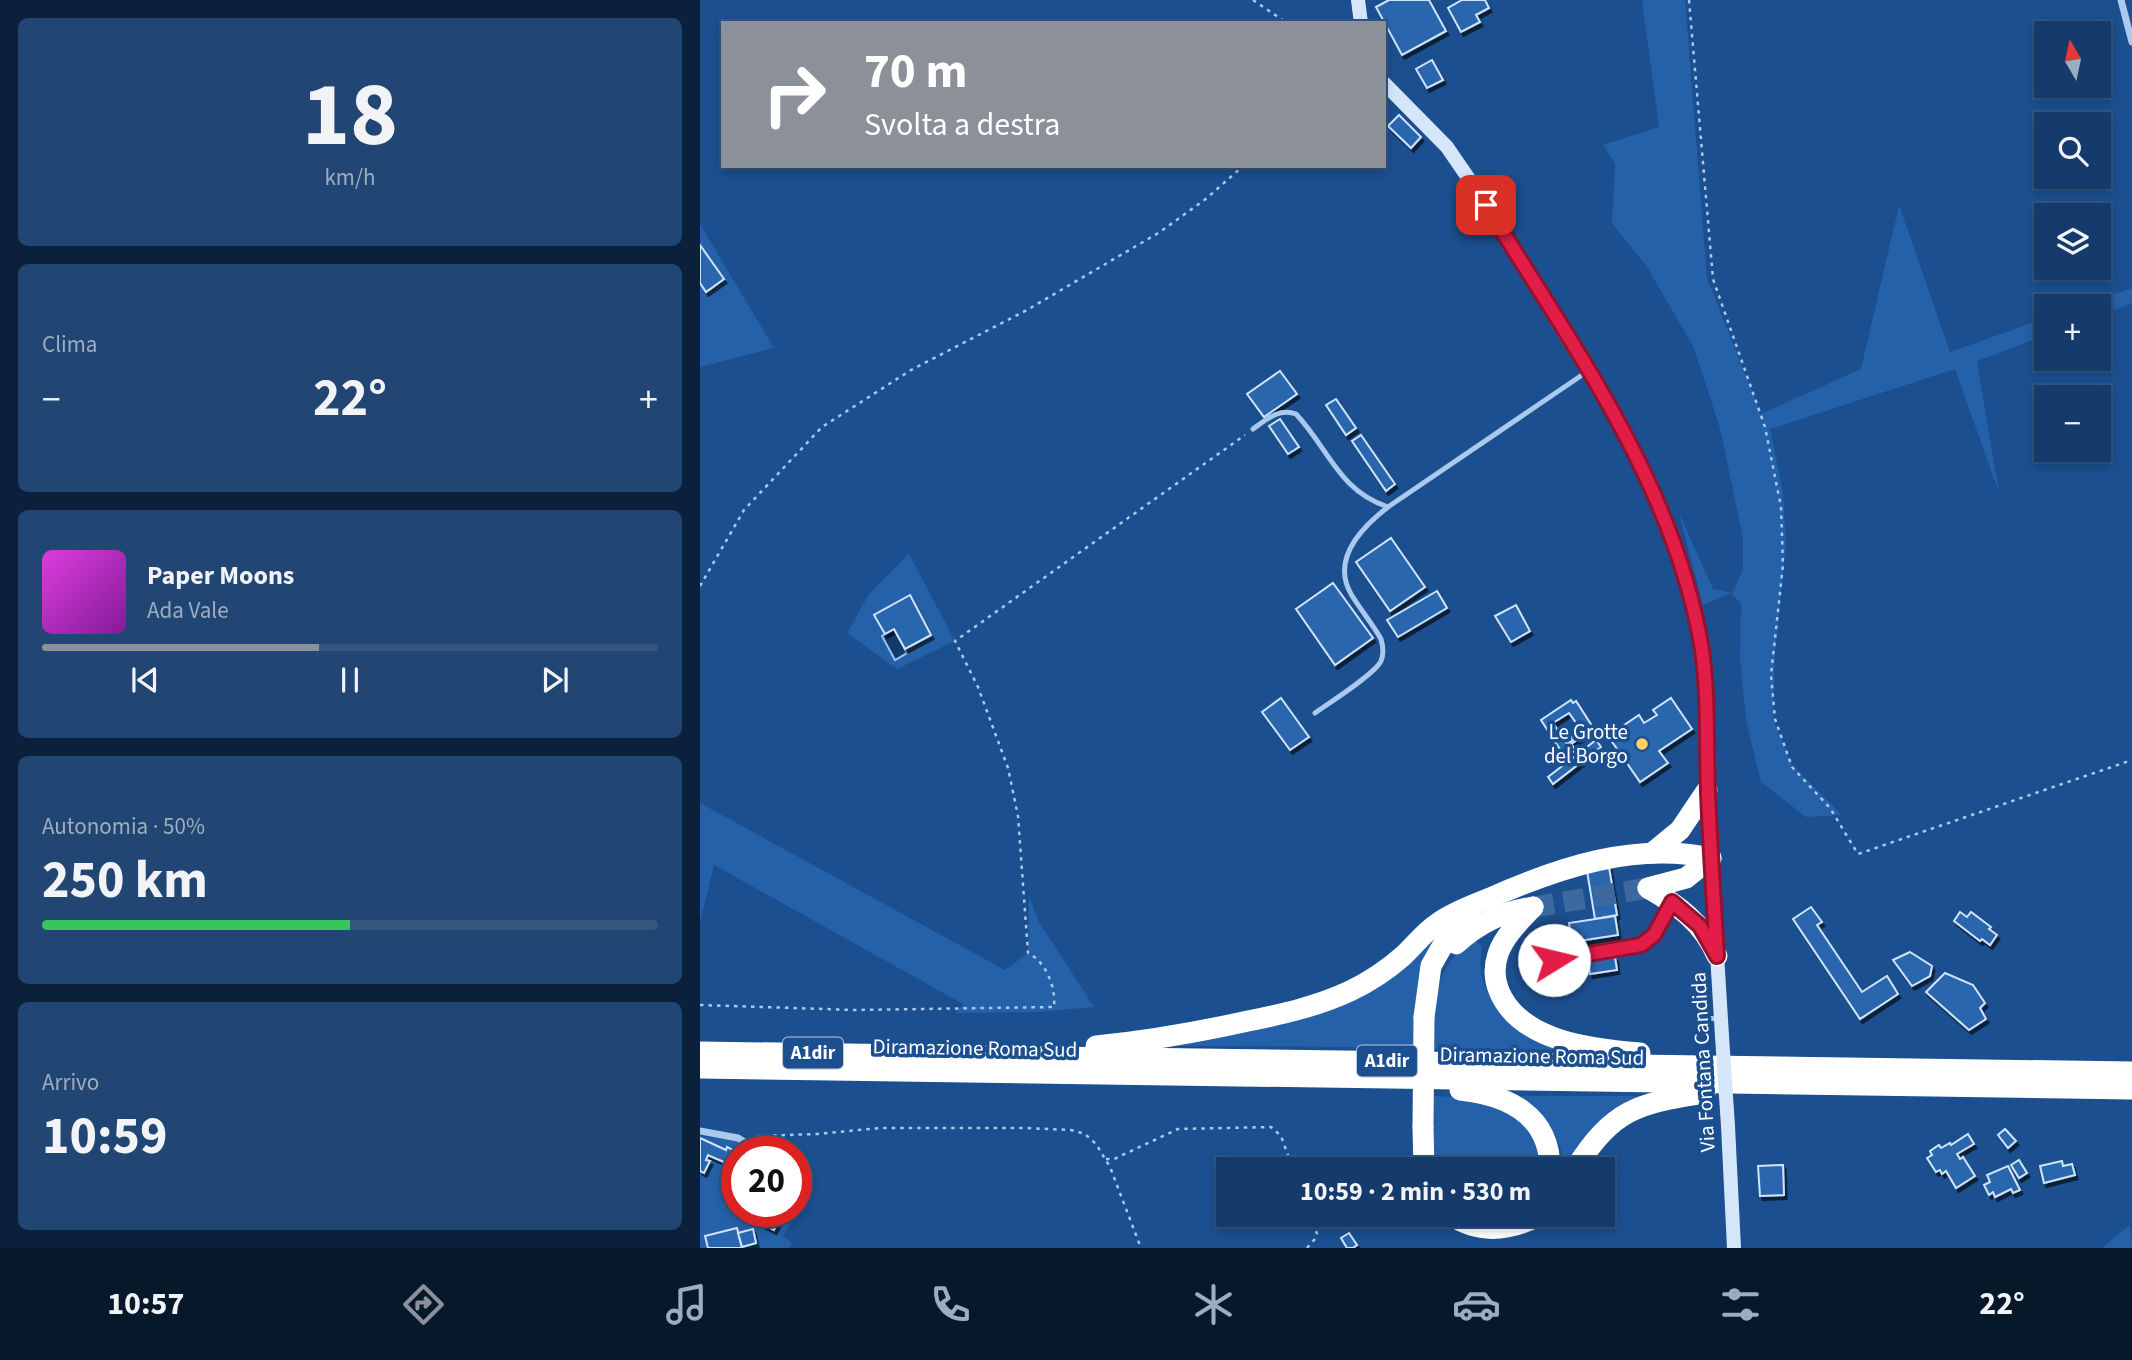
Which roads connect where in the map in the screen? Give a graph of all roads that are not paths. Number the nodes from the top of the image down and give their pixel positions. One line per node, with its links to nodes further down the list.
1 (1358, 0): 3 (main road)
2 (2121, 0): 4 (street)
3 (1361, 21)
4 (2132, 42)
5 (1386, 85): 6 (main road, Via Fontana Candida)
6 (1587, 371): 8 (lane); 10 (main road, Via Fontana Candida)
7 (1253, 429): 8 (lane)
8 (1388, 507): 9 (lane)
9 (1315, 713)
10 (1707, 790): 11 (highway); 12 (main road, Via Fontana Candida)
11 (1652, 853): 12 (highway); 14 (highway)
12 (1711, 858): 13 (highway); 15 (main road, Via Fontana Candida)
13 (1672, 902): 15 (highway); 16 (lane)
14 (1475, 904): 17 (highway); 21 (highway)
15 (1717, 956): 19 (main road, Via Fontana Candida)
16 (1554, 960)
17 (1431, 966): 23 (highway); 30 (highway, bridge)
18 (1699, 1018): 19 (lane)
19 (1721, 1019): 33 (main road, Via Fontana Candida, bridge)
20 (700, 1052): 21 (highway, Diramazione Roma Sud / A1dir)
21 (925, 1055): 23 (highway, Diramazione Roma Sud / A1dir)
22 (700, 1068): 25 (highway, Diramazione Roma Sud / A1dir)
23 (1848, 1068): 24 (highway, Diramazione Roma Sud / A1dir)
24 (2132, 1072)
25 (1203, 1077): 26 (highway, Diramazione Roma Sud / A1dir); 31 (highway)
26 (1752, 1083): 27 (highway, Diramazione Roma Sud / A1dir); 32 (highway)
27 (2132, 1089)
28 (700, 1131): 29 (street)
29 (727, 1136)
30 (1424, 1157)
31 (1549, 1157)
32 (1584, 1157)
33 (1734, 1248)

